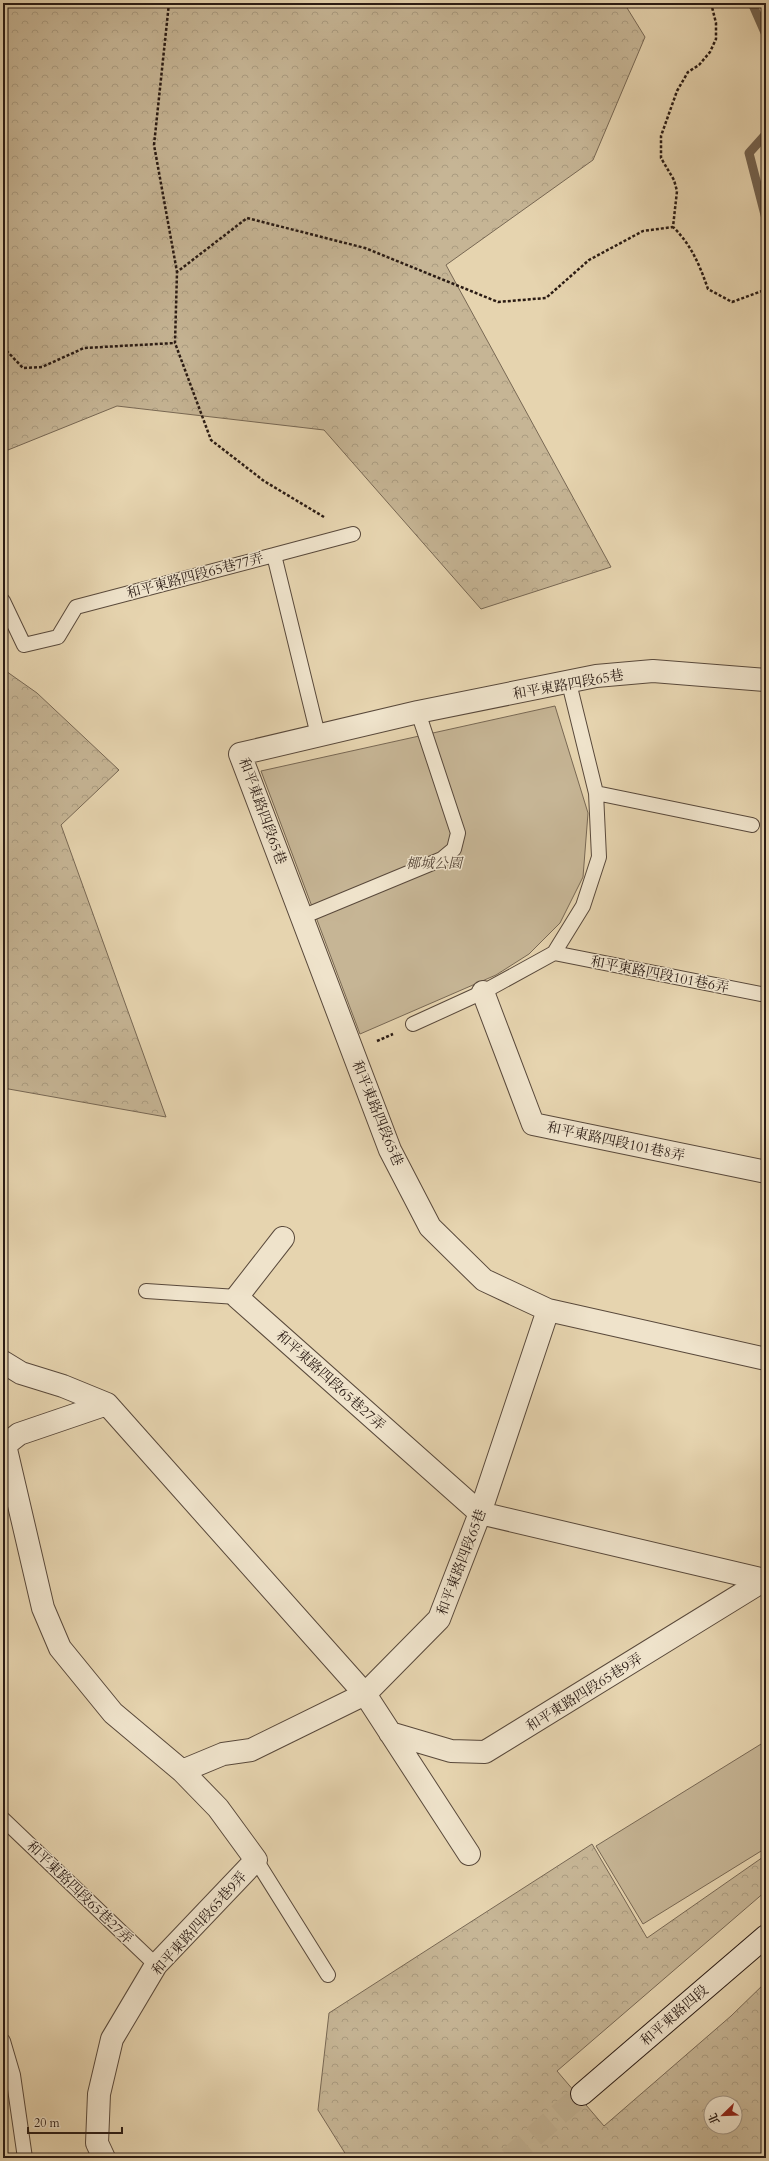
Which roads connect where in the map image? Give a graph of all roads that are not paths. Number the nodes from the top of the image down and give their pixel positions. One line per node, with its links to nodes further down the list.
1 (353, 534): 2 (lane)
2 (274, 555): 3 (lane, 和平東路四段65巷77弄); 7 (lane, 和平東路四段65巷77弄)
3 (3, 601)
4 (766, 680): 5 (street, 和平東路四段65巷)
5 (569, 682): 6 (street, 和平東路四段65巷); 8 (lane)
6 (418, 712): 7 (street, 和平東路四段65巷); 10 (lane)
7 (318, 735): 10 (street, 和平東路四段65巷)
8 (596, 793): 9 (lane); 11 (lane)
9 (752, 824)
10 (302, 917): 19 (street, 和平東路四段65巷)
11 (554, 953): 12 (lane); 13 (lane, 和平東路四段101巷6弄)
12 (483, 992): 14 (lane); 15 (street, 和平東路四段101巷8弄)
13 (766, 996)
14 (413, 1024)
15 (766, 1172)
16 (283, 1238): 18 (street)
17 (146, 1291): 18 (lane)
18 (237, 1297): 23 (street, 和平東路四段65巷27弄)
19 (548, 1310): 20 (street, 和平東路四段65巷); 23 (street, 和平東路四段65巷)
20 (766, 1359)
21 (3, 1362): 22 (street)
22 (107, 1404): 25 (street); 27 (street)
23 (480, 1513): 24 (street, 和平東路四段65巷9弄); 25 (street, 和平東路四段65巷)
24 (766, 1580): 26 (street, 和平東路四段65巷9弄)
25 (364, 1694): 26 (street); 27 (street, 和平東路四段65巷)
26 (390, 1733): 29 (street)
27 (182, 1771): 30 (street)
28 (3, 1819): 32 (lane, 和平東路四段65巷27弄)
29 (469, 1854)
30 (256, 1860): 32 (street, 和平東路四段65巷9弄); 33 (lane, 和平東路四段65巷9弄)
31 (766, 1936): 35 (street, 和平東路四段)
32 (156, 1965): 37 (street, 和平東路四段65巷9弄)
33 (328, 1975)
34 (3, 2041): 36 (lane)
35 (582, 2094)
36 (25, 2158)
37 (104, 2158)

